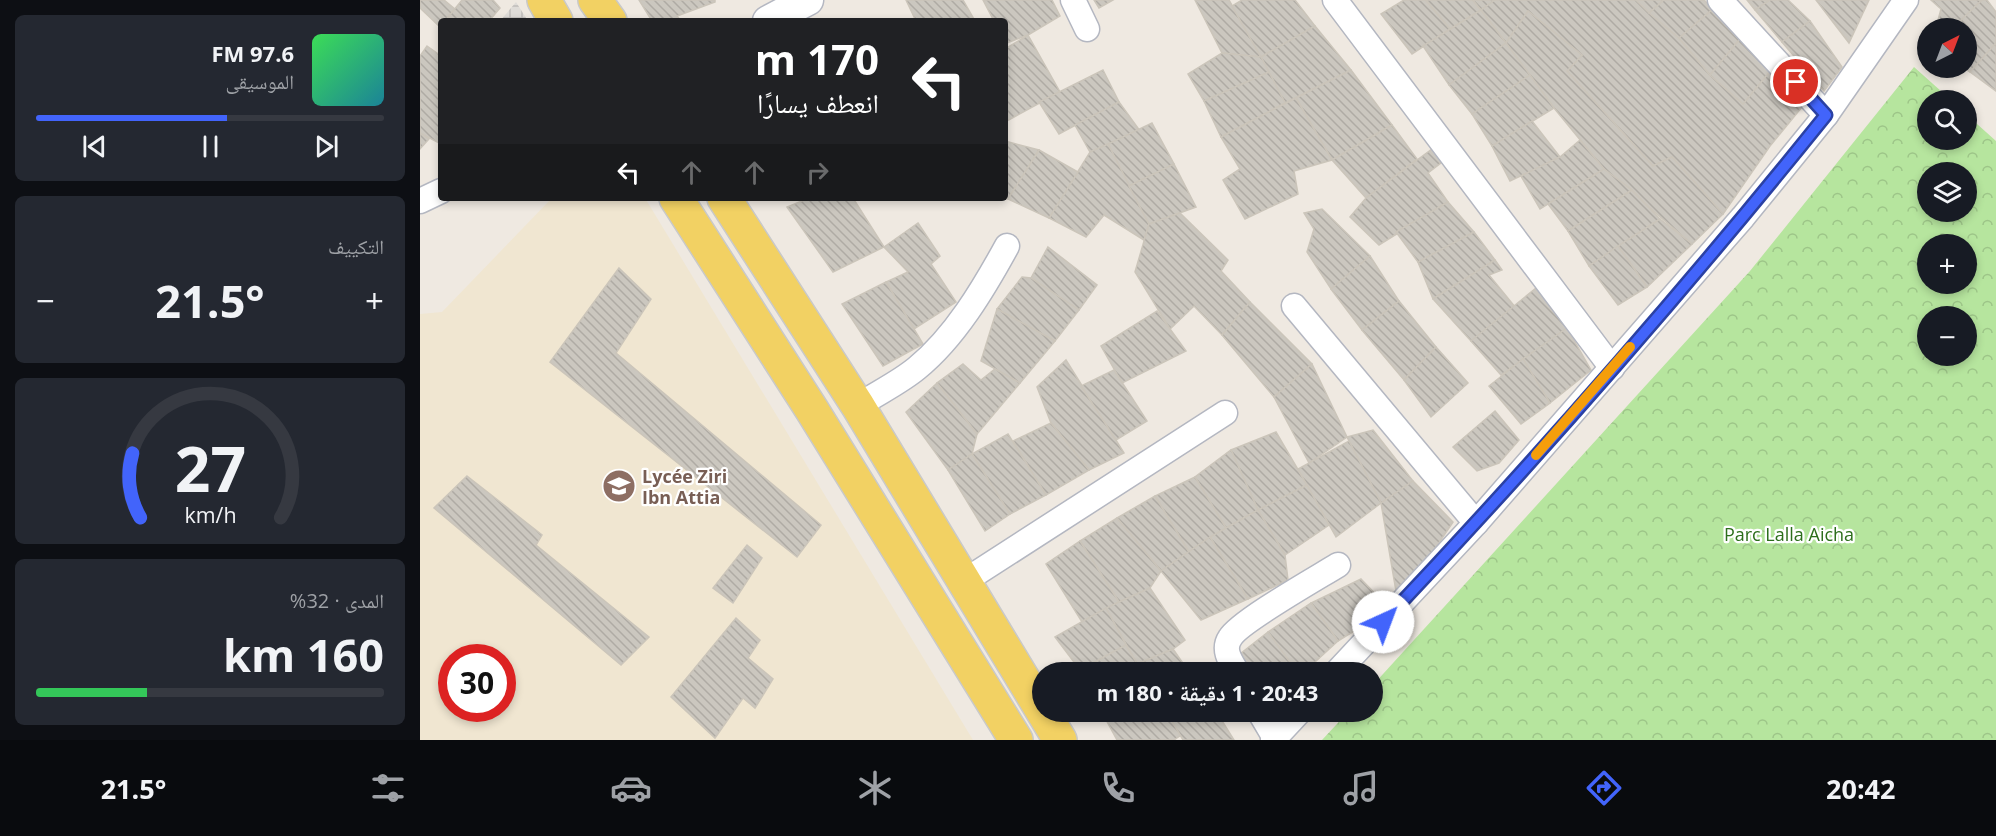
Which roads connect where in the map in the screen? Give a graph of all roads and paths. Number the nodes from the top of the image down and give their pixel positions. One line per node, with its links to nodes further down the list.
1 (544, 0): 8 (main road)
2 (595, 0): 9 (main road)
3 (808, 0): 10 (street)
4 (1073, 0): 11 (street)
5 (1720, 0): 12 (street)
6 (1906, 0): 12 (street)
7 (1343, 3): 19 (street)
8 (554, 18)
9 (608, 18)
10 (774, 18)
11 (1087, 28)
12 (1826, 115): 19 (street)
13 (438, 192): 14 (street)
14 (420, 201)
15 (678, 201): 30 (main road)
16 (726, 201): 20 (main road)
17 (1007, 246): 20 (street)
18 (1294, 306): 22 (street)
19 (1612, 368): 22 (street)
20 (858, 406): 24 (main road)
21 (1225, 412): 24 (street)
22 (1476, 523): 26 (street)
23 (1338, 565): 25 (street)
24 (963, 582): 31 (main road)
25 (1231, 662)
26 (1346, 662)
27 (1265, 722): 29 (street)
28 (1290, 722): 29 (street)
29 (1274, 739)
30 (1016, 740)
31 (1060, 740)

